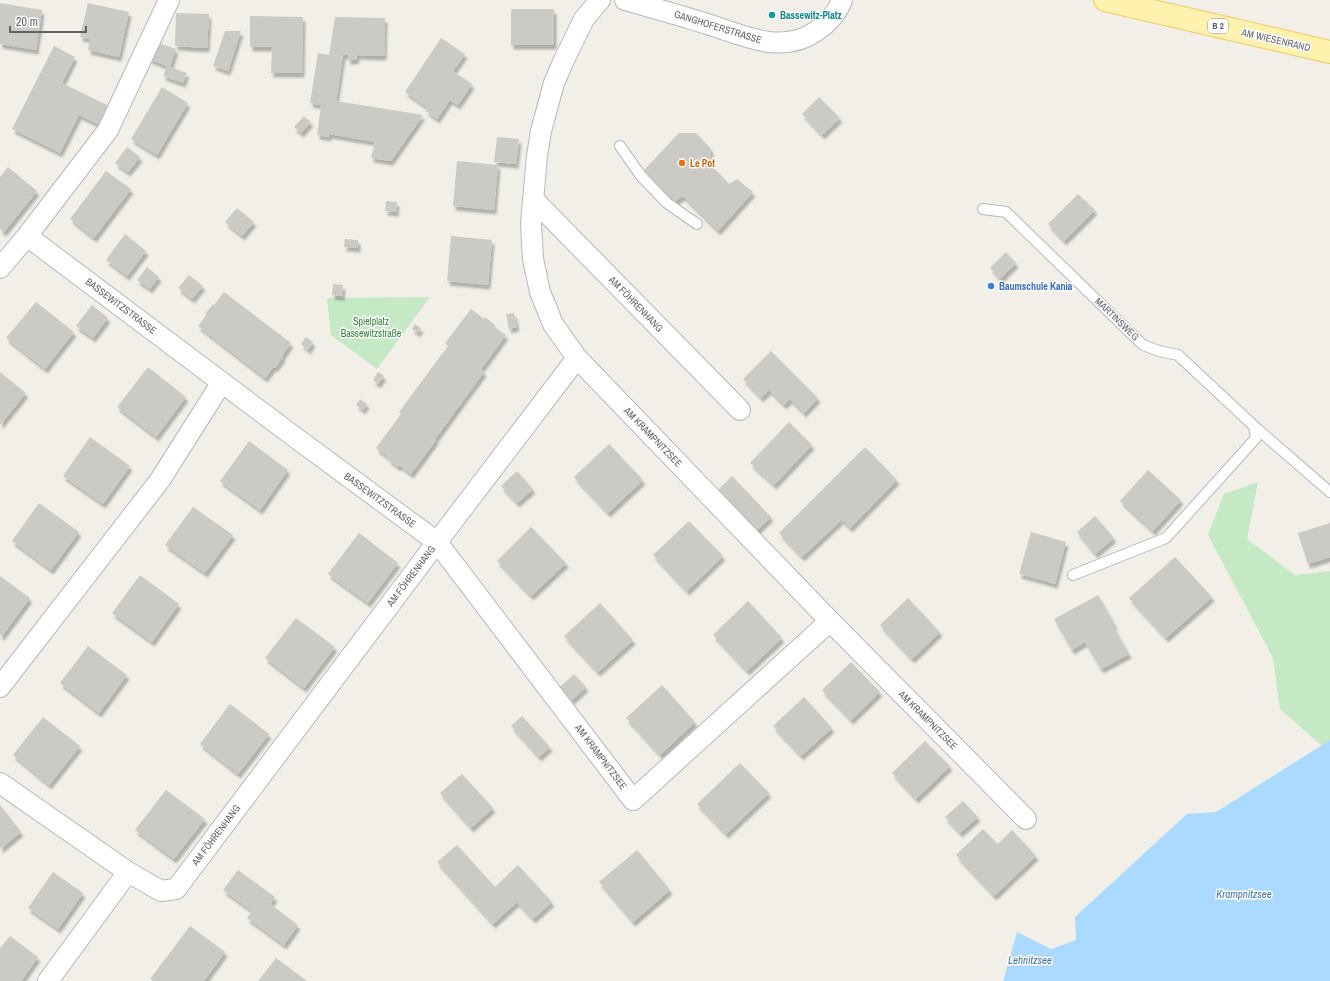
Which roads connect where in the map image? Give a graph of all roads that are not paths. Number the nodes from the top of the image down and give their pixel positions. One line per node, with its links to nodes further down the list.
1 (169, 0): 11 (street)
2 (600, 0): 8 (street)
3 (625, 0): 4 (street, GANGHOFERSTRASSE)
4 (842, 0)
5 (1105, 0): 6 (main road, AM WIESENRAND / B 2)
6 (1330, 52)
7 (620, 146): 10 (lane)
8 (533, 199): 13 (street); 15 (street, AM FÖHRENHANG)
9 (983, 209): 16 (lane, MARTINSWEG)
10 (697, 224)
11 (27, 236): 12 (street); 14 (street, BASSEWITZSTRASSE)
12 (0, 268)
13 (576, 358): 18 (street, AM FÖHRENHANG); 20 (street, AM KRAMPNITZSEE)
14 (222, 382): 18 (street, BASSEWITZSTRASSE); 21 (street)
15 (740, 410)
16 (1254, 426): 17 (lane, MARTINSWEG); 19 (lane)
17 (1330, 492)
18 (437, 542): 20 (street, AM KRAMPNITZSEE); 24 (street, AM FÖHRENHANG)
19 (1072, 575)
20 (830, 621): 23 (street, AM KRAMPNITZSEE)
21 (0, 687)
22 (0, 783): 24 (street, AM FÖHRENHANG)
23 (1026, 819)
24 (128, 872): 25 (street)
25 (48, 981)

